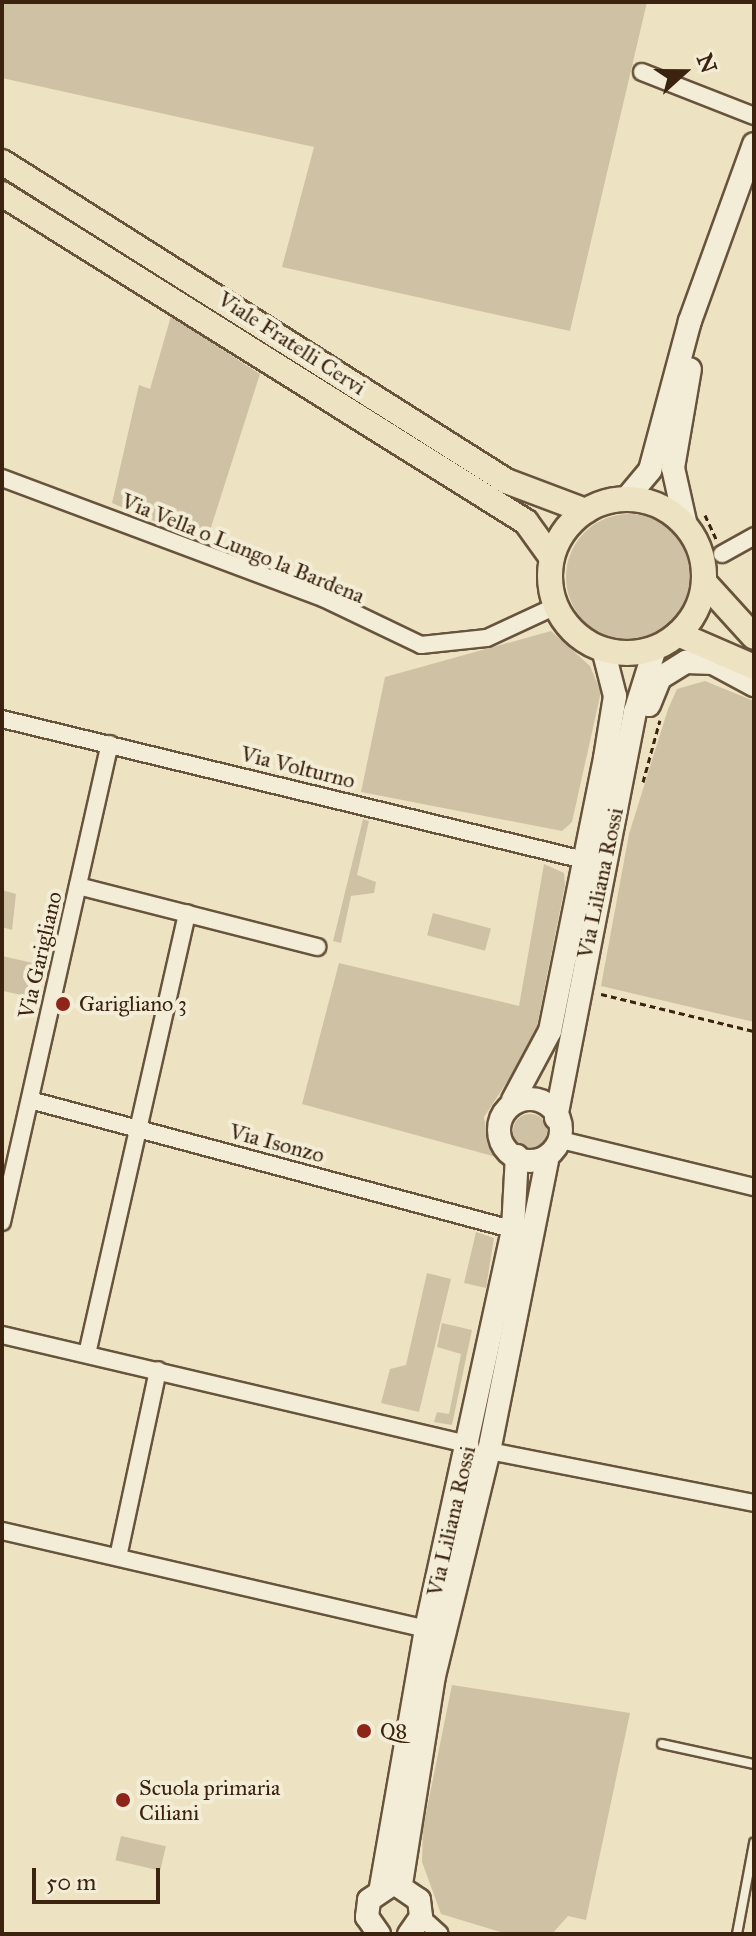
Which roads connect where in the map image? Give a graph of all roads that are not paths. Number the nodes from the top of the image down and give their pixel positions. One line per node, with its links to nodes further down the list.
1 (642, 72): 2 (street)
2 (754, 116)
3 (754, 144): 6 (street)
4 (2, 162): 9 (main road, Viale Fratelli Cervi)
5 (2, 194): 13 (main road, Viale Fratelli Cervi)
6 (706, 285): 8 (street); 10 (street)
7 (2, 478): 15 (street, Via Vella o Lungo la Bardena)
8 (626, 499): 9 (main road); 10 (main road)
9 (586, 511): 13 (main road)
10 (693, 517): 14 (main road)
11 (754, 536): 12 (street)
12 (722, 554)
13 (552, 558): 15 (main road)
14 (704, 582): 16 (main road); 17 (main road)
15 (556, 606): 19 (main road)
16 (678, 634): 18 (main road); 20 (main road)
17 (754, 637)
18 (655, 648): 19 (main road); 24 (street, Via Liliana Rossi)
19 (603, 649): 25 (street, Via Liliana Rossi)
20 (754, 667)
21 (754, 685): 24 (street)
22 (2, 719): 23 (street, Via Volturno)
23 (110, 744): 25 (street, Via Volturno); 26 (street, Via Garigliano)
24 (627, 797): 32 (street, Via Liliana Rossi)
25 (584, 860): 30 (street, Via Liliana Rossi)
26 (78, 886): 27 (street); 29 (street, Via Garigliano)
27 (187, 913): 28 (street); 31 (street)
28 (317, 947)
29 (30, 1100): 31 (street, Via Isonzo); 36 (street, Via Garigliano)
30 (513, 1100): 32 (street); 33 (street, Via Liliana Rossi)
31 (138, 1127): 37 (street, Via Isonzo); 39 (street)
32 (558, 1129): 34 (street, Via Liliana Rossi); 35 (street)
33 (517, 1156): 34 (street); 37 (street, Via Liliana Rossi)
34 (547, 1161): 41 (street, Via Liliana Rossi)
35 (754, 1187)
36 (2, 1222)
37 (513, 1229): 41 (street, Via Liliana Rossi)
38 (2, 1335): 39 (street)
39 (87, 1354): 40 (street)
40 (158, 1370): 41 (street); 44 (street)
41 (479, 1448): 42 (street); 45 (street, Via Liliana Rossi); 49 (street, Via Liliana Rossi)
42 (754, 1503)
43 (2, 1531): 44 (street)
44 (118, 1557): 45 (street)
45 (426, 1629): 49 (street, Via Liliana Rossi)
46 (662, 1744): 47 (lane)
47 (754, 1764)
48 (754, 1843): 53 (lane)
49 (391, 1885): 50 (street); 51 (street, Via Liliana Rossi)
50 (413, 1930): 52 (street)
51 (372, 1931)
52 (440, 1934)
53 (737, 1934)

